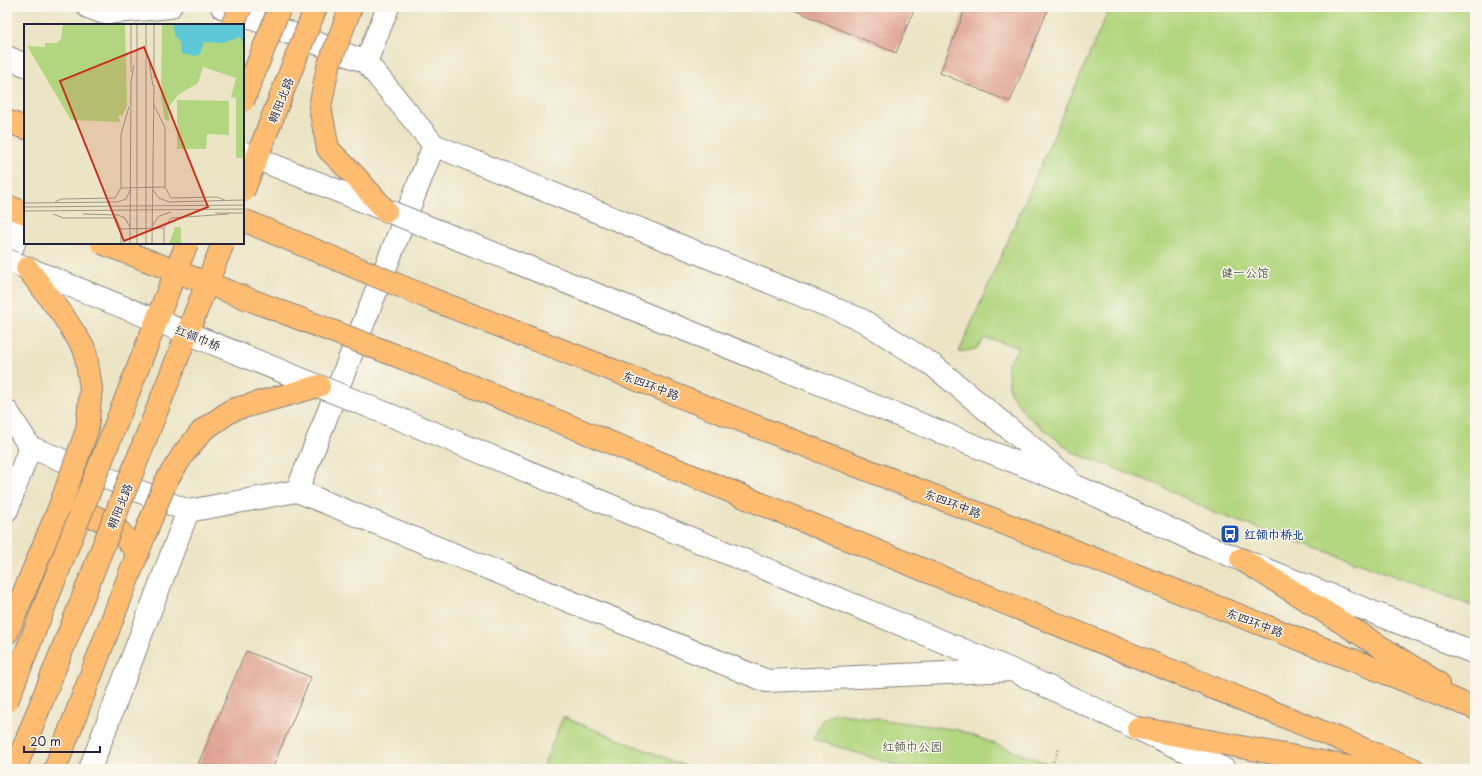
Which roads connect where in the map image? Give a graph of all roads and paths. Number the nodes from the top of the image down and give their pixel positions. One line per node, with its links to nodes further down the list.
1 (170, 7): 8 (street)
2 (222, 7): 11 (street)
3 (241, 7): 9 (main road, bridge)
4 (280, 7): 13 (main road, bridge)
5 (316, 7): 16 (main road, 朝阳北路, bridge)
6 (351, 7): 18 (main road, bridge)
7 (388, 7): 11 (street)
8 (97, 15)
9 (232, 24)
10 (7, 57): 12 (street)
11 (366, 62): 14 (street)
12 (24, 65)
13 (244, 98)
14 (434, 145): 29 (street); 30 (street)
15 (244, 153): 18 (street, bridge)
16 (244, 189)
17 (7, 206): 19 (main road)
18 (386, 211): 29 (street, bridge)
19 (24, 214)
20 (24, 218): 25 (street)
21 (244, 220): 40 (main road, 东四环中路, bridge)
22 (105, 244): 49 (main road, bridge)
23 (187, 244): 39 (main road, bridge)
24 (223, 244): 43 (main road, 朝阳北路, bridge)
25 (14, 263): 26 (street, 红领巾桥, bridge); 33 (main road, bridge)
26 (319, 386): 34 (main road, bridge); 38 (street, 红领巾桥, bridge)
27 (7, 411): 28 (street)
28 (30, 447): 31 (street); 32 (street)
29 (1080, 488): 35 (street)
30 (297, 492): 32 (street); 38 (street)
31 (7, 510)
32 (188, 511): 45 (street)
33 (52, 526): 34 (main road); 36 (main road)
34 (141, 543): 44 (main road)
35 (1241, 559): 37 (street); 40 (main road)
36 (7, 633)
37 (1475, 653)
38 (1012, 670): 41 (street)
39 (7, 701)
40 (1475, 707)
41 (1138, 728): 47 (street); 48 (main road)
42 (1059, 749): 46 (path)
43 (15, 769)
44 (55, 769)
45 (90, 769)
46 (1050, 769)
47 (1224, 769)
48 (1360, 769)
49 (1413, 769)

